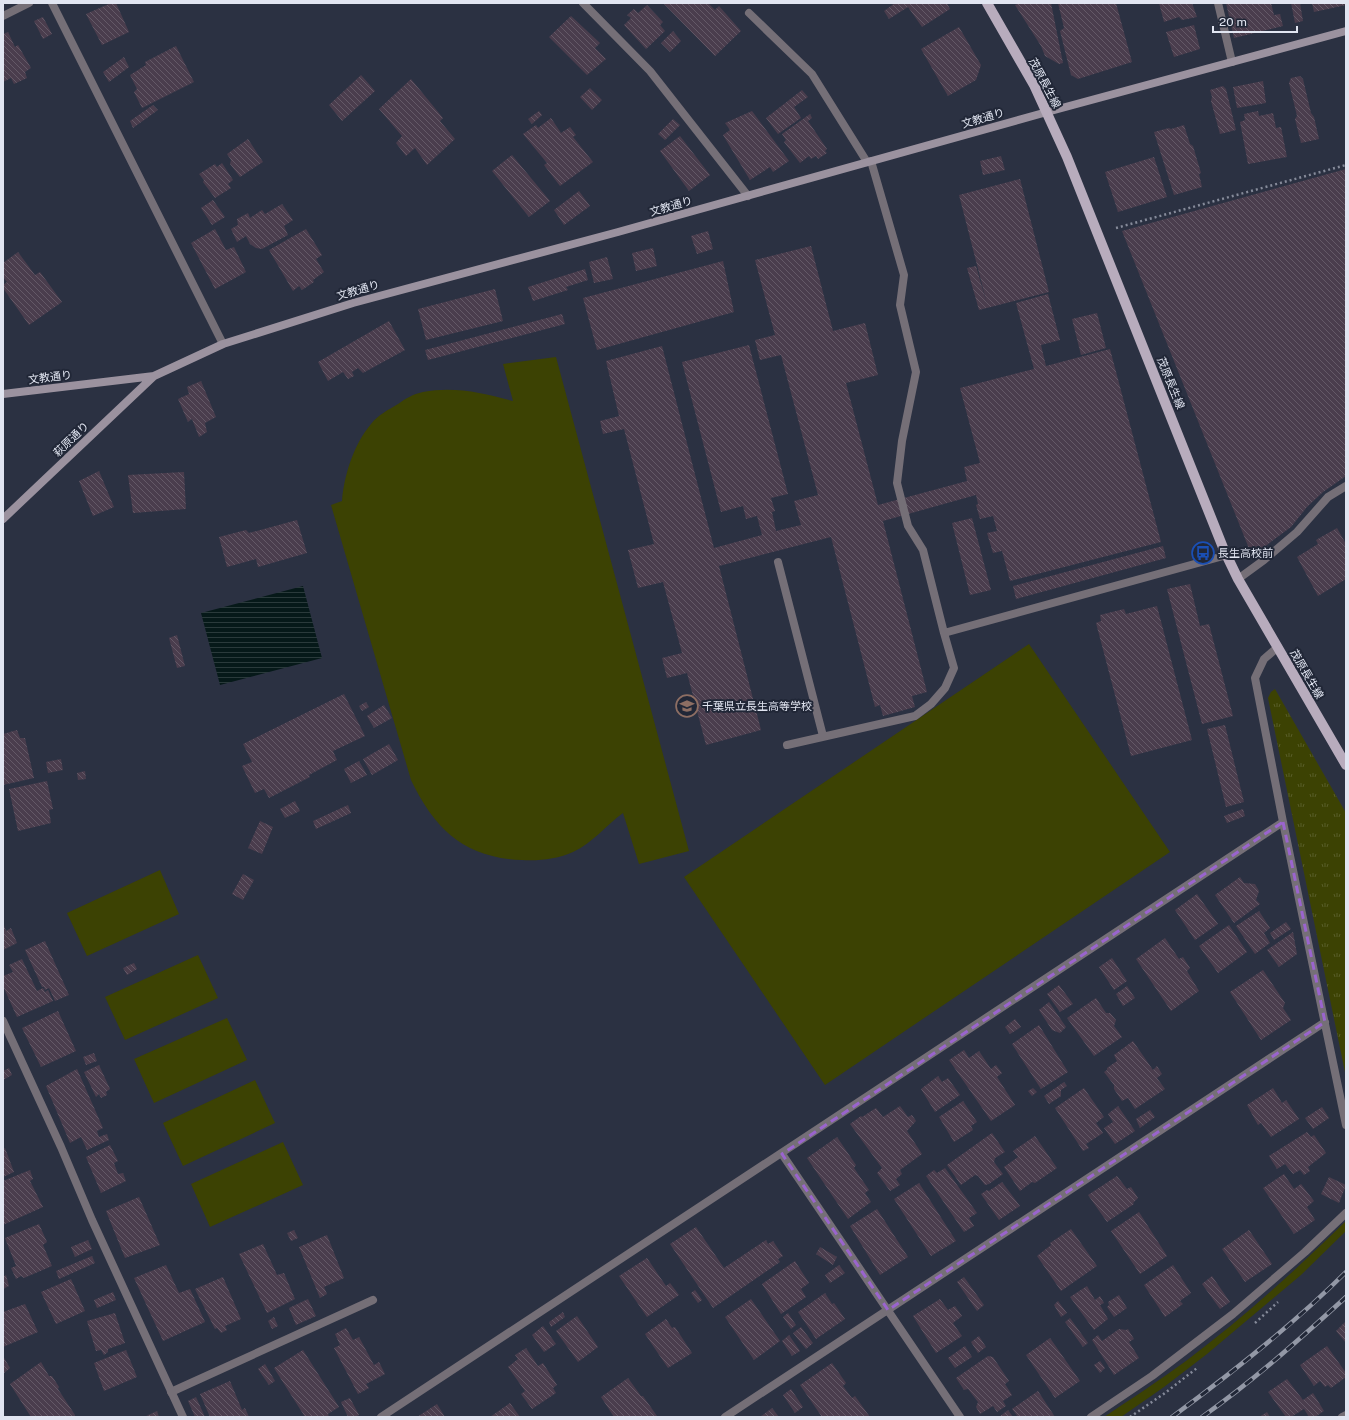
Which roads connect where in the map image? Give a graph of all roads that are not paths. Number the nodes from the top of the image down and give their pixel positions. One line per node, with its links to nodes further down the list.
1 (29, 3): 7 (street)
2 (52, 3): 13 (street)
3 (583, 3): 12 (street)
4 (986, 3): 10 (main road, 茂原長生線)
5 (1218, 3): 9 (street)
6 (749, 13): 11 (street)
7 (3, 16)
8 (1346, 31): 9 (street, 文教通り)
9 (1232, 62): 10 (street, 文教通り)
10 (1047, 112): 11 (street, 文教通り); 18 (main road, 茂原長生線)
11 (869, 162): 12 (street, 文教通り); 21 (street)
12 (748, 196): 13 (street, 文教通り)
13 (223, 344): 14 (street, 文教通り)
14 (154, 376): 15 (street, 文教通り); 17 (street, 萩原通り)
15 (3, 394)
16 (1346, 486): 20 (street)
17 (3, 519)
18 (1227, 555): 20 (main road, 茂原長生線); 21 (street)
19 (778, 562): 23 (street)
20 (1238, 579): 22 (main road, 茂原長生線)
21 (944, 633): 23 (street)
22 (1278, 647): 25 (main road, 茂原長生線); 26 (street)
23 (823, 736): 24 (street)
24 (787, 745)
25 (1346, 765)
26 (1283, 822): 28 (street); 30 (street)
27 (3, 1021): 34 (street)
28 (1325, 1022): 29 (street); 33 (street)
29 (1346, 1124)
30 (782, 1154): 33 (street); 37 (street)
31 (1346, 1213): 40 (street)
32 (373, 1300): 34 (street)
33 (888, 1310): 38 (street); 39 (street)
34 (171, 1392): 36 (street)
35 (1346, 1414): 41 (street)
36 (183, 1417)
37 (381, 1417)
38 (725, 1417)
39 (960, 1417)
40 (1091, 1417)
41 (1342, 1417)

